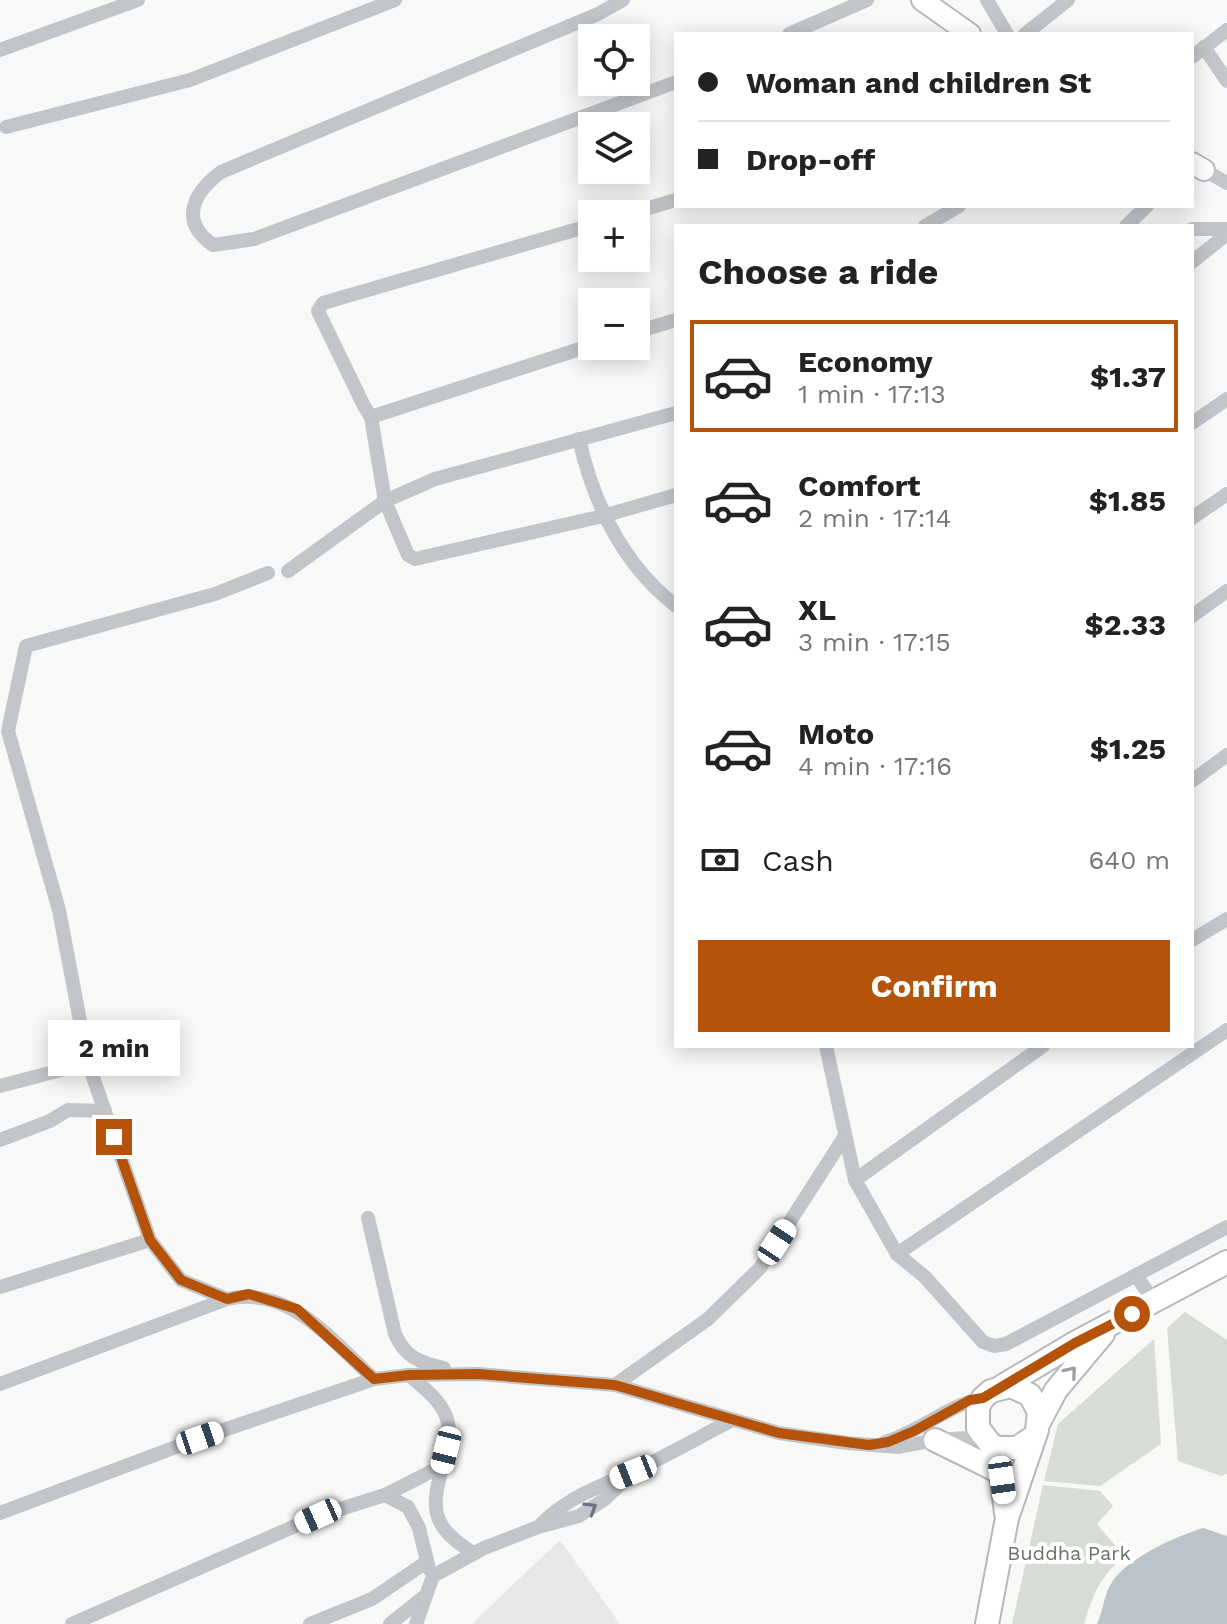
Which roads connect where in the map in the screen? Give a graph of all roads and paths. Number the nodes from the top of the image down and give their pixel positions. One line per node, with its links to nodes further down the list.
1 (138, 0): 13 (street)
2 (395, 0): 17 (street)
3 (623, 0): 16 (street)
4 (867, 0): 9 (street)
5 (922, 0): 10 (street)
6 (987, 0): 11 (street)
7 (1068, 0): 12 (street)
8 (1227, 30): 14 (street)
9 (794, 32)
10 (967, 32)
11 (1006, 32)
12 (1028, 32)
13 (0, 50)
14 (1198, 52): 15 (street)
15 (1227, 81)
16 (674, 83)
17 (6, 127)
18 (1198, 166): 19 (street)
19 (1227, 183)
20 (674, 201): 21 (street)
21 (650, 208)
22 (956, 208): 24 (street)
23 (1145, 208): 25 (street)
24 (928, 224)
25 (1128, 224)
26 (578, 229): 35 (street)
27 (1194, 229): 28 (street)
28 (1227, 232): 29 (street)
29 (1194, 260)
30 (674, 321): 31 (street)
31 (650, 328)
32 (578, 350): 35 (street)
33 (1227, 399): 36 (street)
34 (674, 414): 37 (street)
35 (371, 417): 40 (street)
36 (1194, 422)
37 (579, 439): 40 (street); 41 (street)
38 (1227, 494): 42 (street)
39 (674, 496): 41 (street)
40 (385, 501): 41 (street); 43 (street)
41 (603, 516): 46 (street)
42 (1194, 517)
43 (288, 571)
44 (268, 573): 49 (street)
45 (1227, 591): 47 (street)
46 (674, 604)
47 (1194, 615)
48 (0, 712): 49 (street)
49 (8, 731): 57 (street)
50 (1227, 755): 51 (street)
51 (1194, 780)
52 (1227, 919): 53 (street)
53 (1194, 939)
54 (1227, 1030): 66 (street)
55 (826, 1048): 60 (street)
56 (1040, 1048): 62 (street)
57 (88, 1063): 58 (street); 59 (street)
58 (0, 1086)
59 (105, 1111): 61 (street); 65 (street)
60 (845, 1136): 62 (street); 77 (street)
61 (0, 1140)
62 (855, 1180): 66 (street)
63 (368, 1218): 73 (street)
64 (1227, 1227): 68 (street)
65 (150, 1240): 69 (street); 70 (street)
66 (897, 1254): 68 (street)
67 (1227, 1262): 71 (main road)
68 (1136, 1275): 71 (street)
69 (0, 1287)
70 (227, 1299): 75 (street); 76 (street)
71 (1154, 1302): 72 (main road)
72 (1109, 1326): 78 (main road); 80 (main road, one-way to 72)
73 (478, 1374): 74 (street); 77 (street)
74 (409, 1375): 75 (street); 84 (street)
75 (374, 1379): 87 (street)
76 (0, 1384)
77 (615, 1385): 79 (street)
78 (992, 1392): 80 (main road); 82 (main road); 83 (street)
79 (730, 1421): 83 (street); 91 (street)
80 (1036, 1430): 82 (main road); 88 (main road)
81 (935, 1440): 82 (street); 83 (street); 85 (main road)
82 (987, 1441): 85 (main road)
83 (869, 1445)
84 (442, 1466): 86 (street); 89 (street)
85 (1000, 1472): 88 (main road)
86 (385, 1495): 90 (street); 95 (street)
87 (0, 1513)
88 (1007, 1518): 99 (main road)
89 (438, 1521): 90 (street); 91 (street)
90 (419, 1528): 92 (street)
91 (473, 1553): 93 (street)
92 (425, 1563): 93 (street); 96 (street)
93 (433, 1576): 94 (street)
94 (425, 1596): 97 (street); 98 (street)
95 (72, 1624)
96 (310, 1624)
97 (390, 1624)
98 (416, 1624)
99 (987, 1624)

